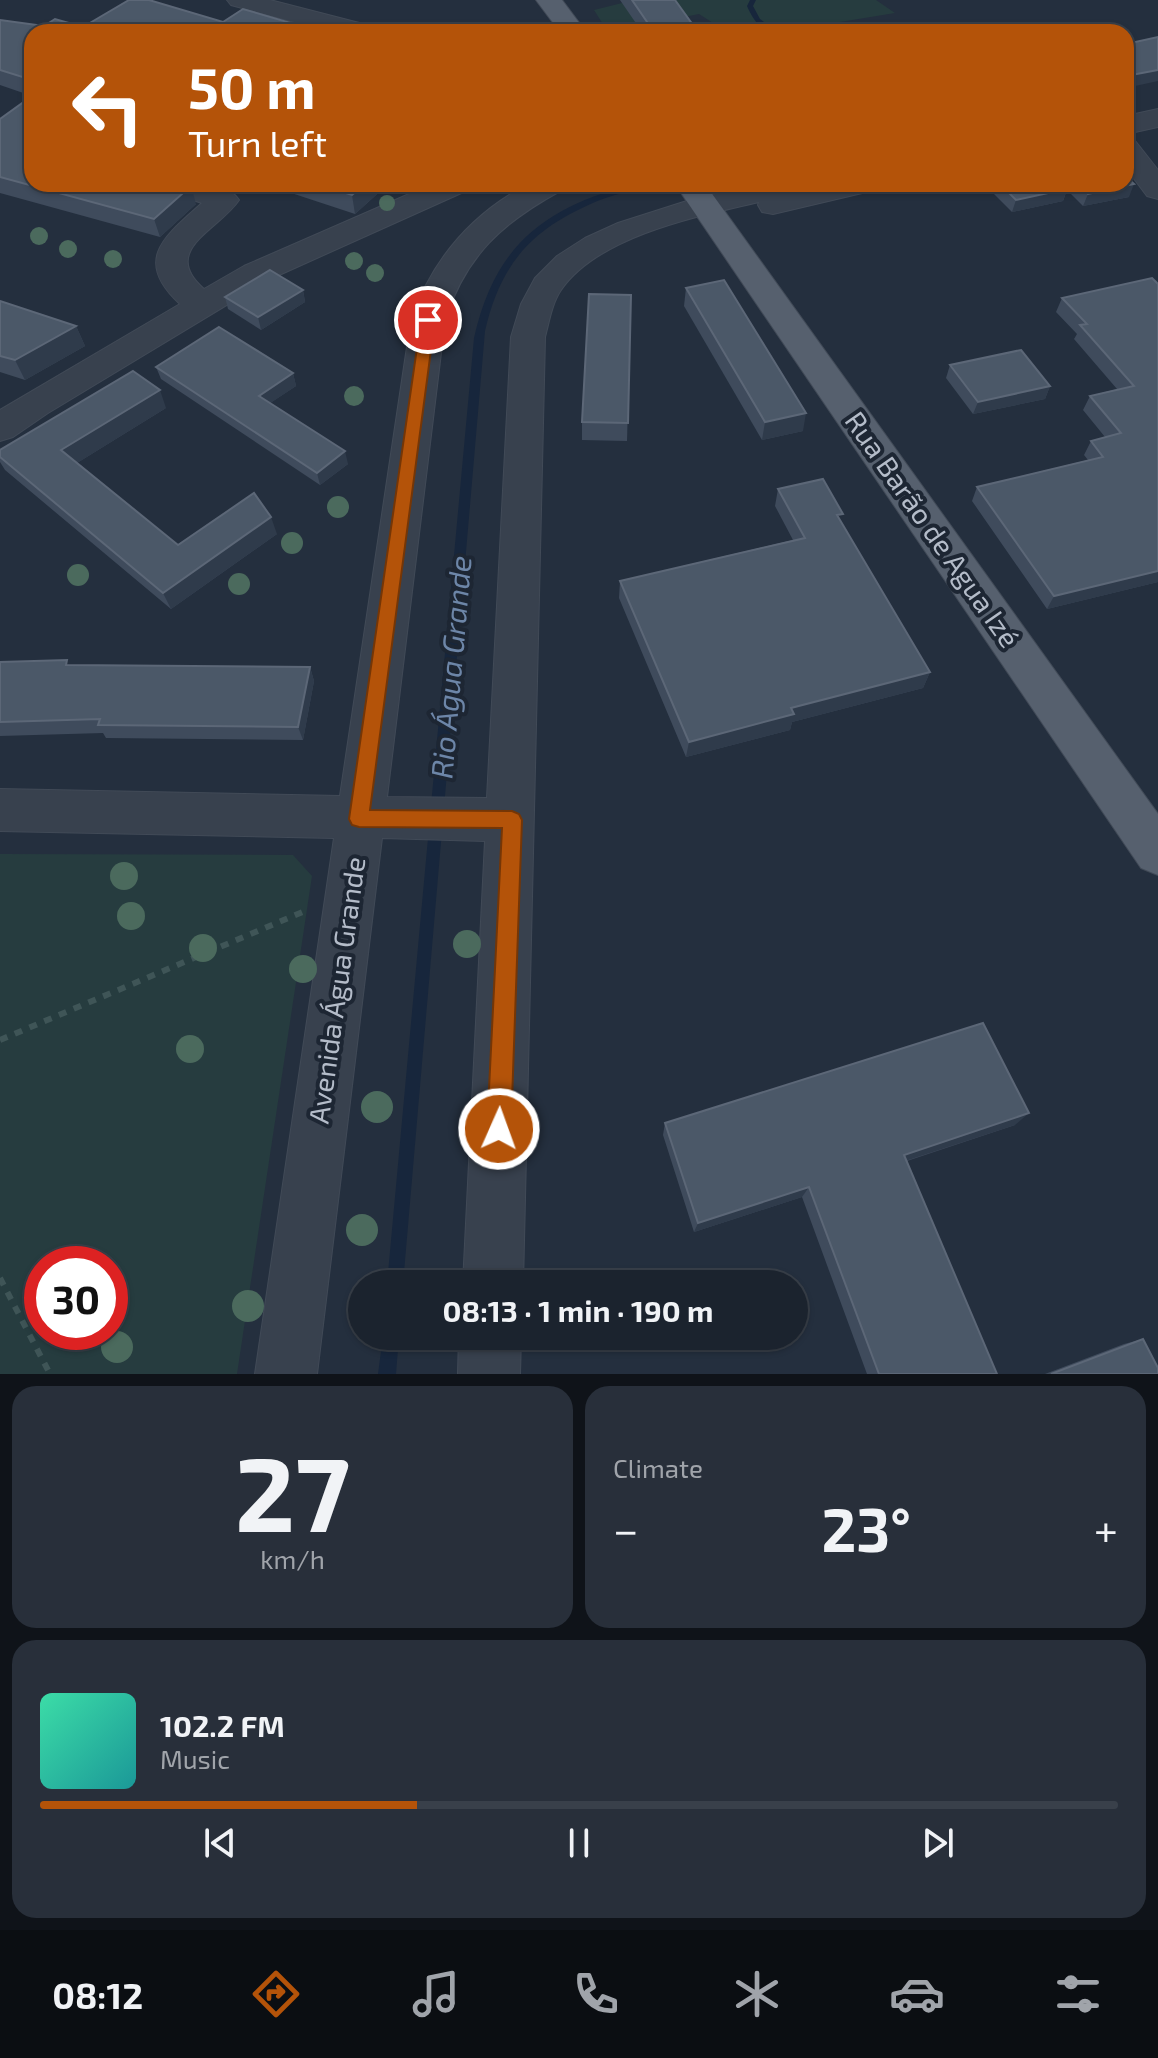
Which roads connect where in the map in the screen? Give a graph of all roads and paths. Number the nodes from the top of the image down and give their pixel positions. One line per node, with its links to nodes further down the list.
1 (240, 0): 4 (street)
2 (334, 0): 5 (street)
3 (549, 0): 6 (main road)
4 (333, 24)
5 (352, 24)
6 (567, 24)
7 (1158, 100): 8 (street)
8 (1134, 105)
9 (1158, 118): 10 (street)
10 (1134, 123)
11 (1134, 158): 12 (street)
12 (1158, 190)
13 (199, 192): 19 (street)
14 (439, 192): 19 (street)
15 (537, 192): 22 (street, Avenida Água Grande)
16 (760, 192): 18 (street)
17 (797, 192): 18 (street)
18 (704, 203): 23 (street); 24 (main road, Rua Barão de Agua Izé)
19 (201, 305): 20 (street)
20 (0, 428)
21 (0, 810): 22 (street)
22 (359, 819): 23 (street); 25 (street, Avenida Água Grande)
23 (494, 820): 27 (street)
24 (1158, 853)
25 (349, 892): 26 (path); 31 (street, Avenida Água Grande)
26 (0, 1040)
27 (493, 1270)
28 (0, 1278): 30 (path)
29 (490, 1350): 32 (street)
30 (50, 1374)
31 (286, 1374)
32 (489, 1374)

